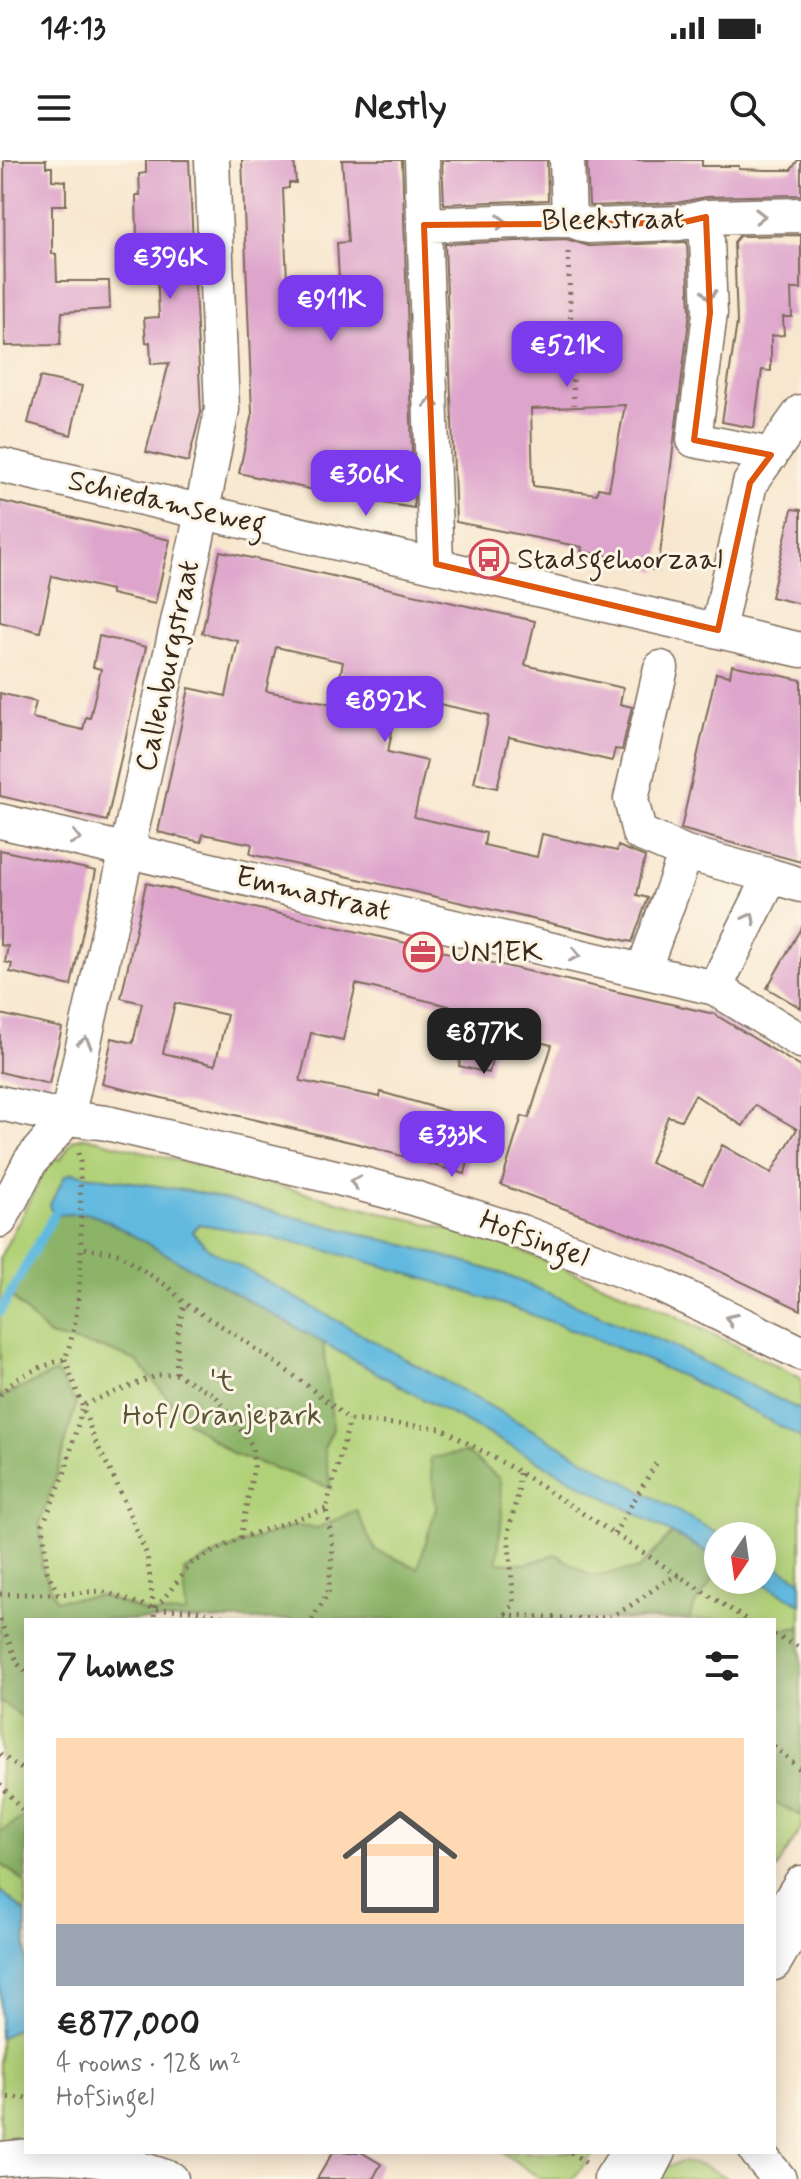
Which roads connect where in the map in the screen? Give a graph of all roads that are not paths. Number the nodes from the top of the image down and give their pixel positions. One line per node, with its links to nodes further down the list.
1 (212, 160): 11 (street, Callenburgstraat)
2 (422, 160): 7 (street)
3 (567, 160): 6 (street)
4 (801, 215): 5 (street, Bleekstraat, one-way to 4)
5 (706, 217): 6 (street, Bleekstraat); 9 (street, one-way to 9)
6 (569, 219): 7 (street, Bleekstraat, one-way to 6)
7 (424, 225): 12 (street, one-way to 7)
8 (801, 412): 9 (street)
9 (771, 455): 13 (street)
10 (0, 465): 11 (street, Schiedamseweg)
11 (201, 511): 12 (street, Schiedamseweg); 17 (street, Callenburgstraat)
12 (436, 564): 13 (street, Schiedamseweg)
13 (718, 630): 14 (street, Schiedamseweg)
14 (801, 650)
15 (661, 668): 18 (street)
16 (0, 821): 17 (street, Emmastraat, one-way to 17)
17 (128, 850): 20 (street, Emmastraat, one-way to 20); 24 (street, Callenburgstraat, one-way to 17)
18 (686, 853): 19 (street); 20 (street)
19 (786, 880): 21 (street, one-way to 19)
20 (643, 971): 21 (street, Emmastraat)
21 (715, 988): 22 (street, Emmastraat)
22 (801, 1041)
23 (0, 1103): 24 (street, Hofsingel)
24 (67, 1118): 25 (street); 26 (street, Hofsingel, one-way to 24)
25 (0, 1220)
26 (801, 1353)
27 (801, 1883): 29 (street)
28 (801, 1917): 30 (street)
29 (776, 1923)
30 (776, 1960)
31 (626, 2154): 35 (street)
32 (658, 2154): 37 (street)
33 (759, 2154): 38 (street)
34 (0, 2159): 36 (street)
35 (602, 2174)
36 (171, 2179)
37 (645, 2179)
38 (779, 2179)

